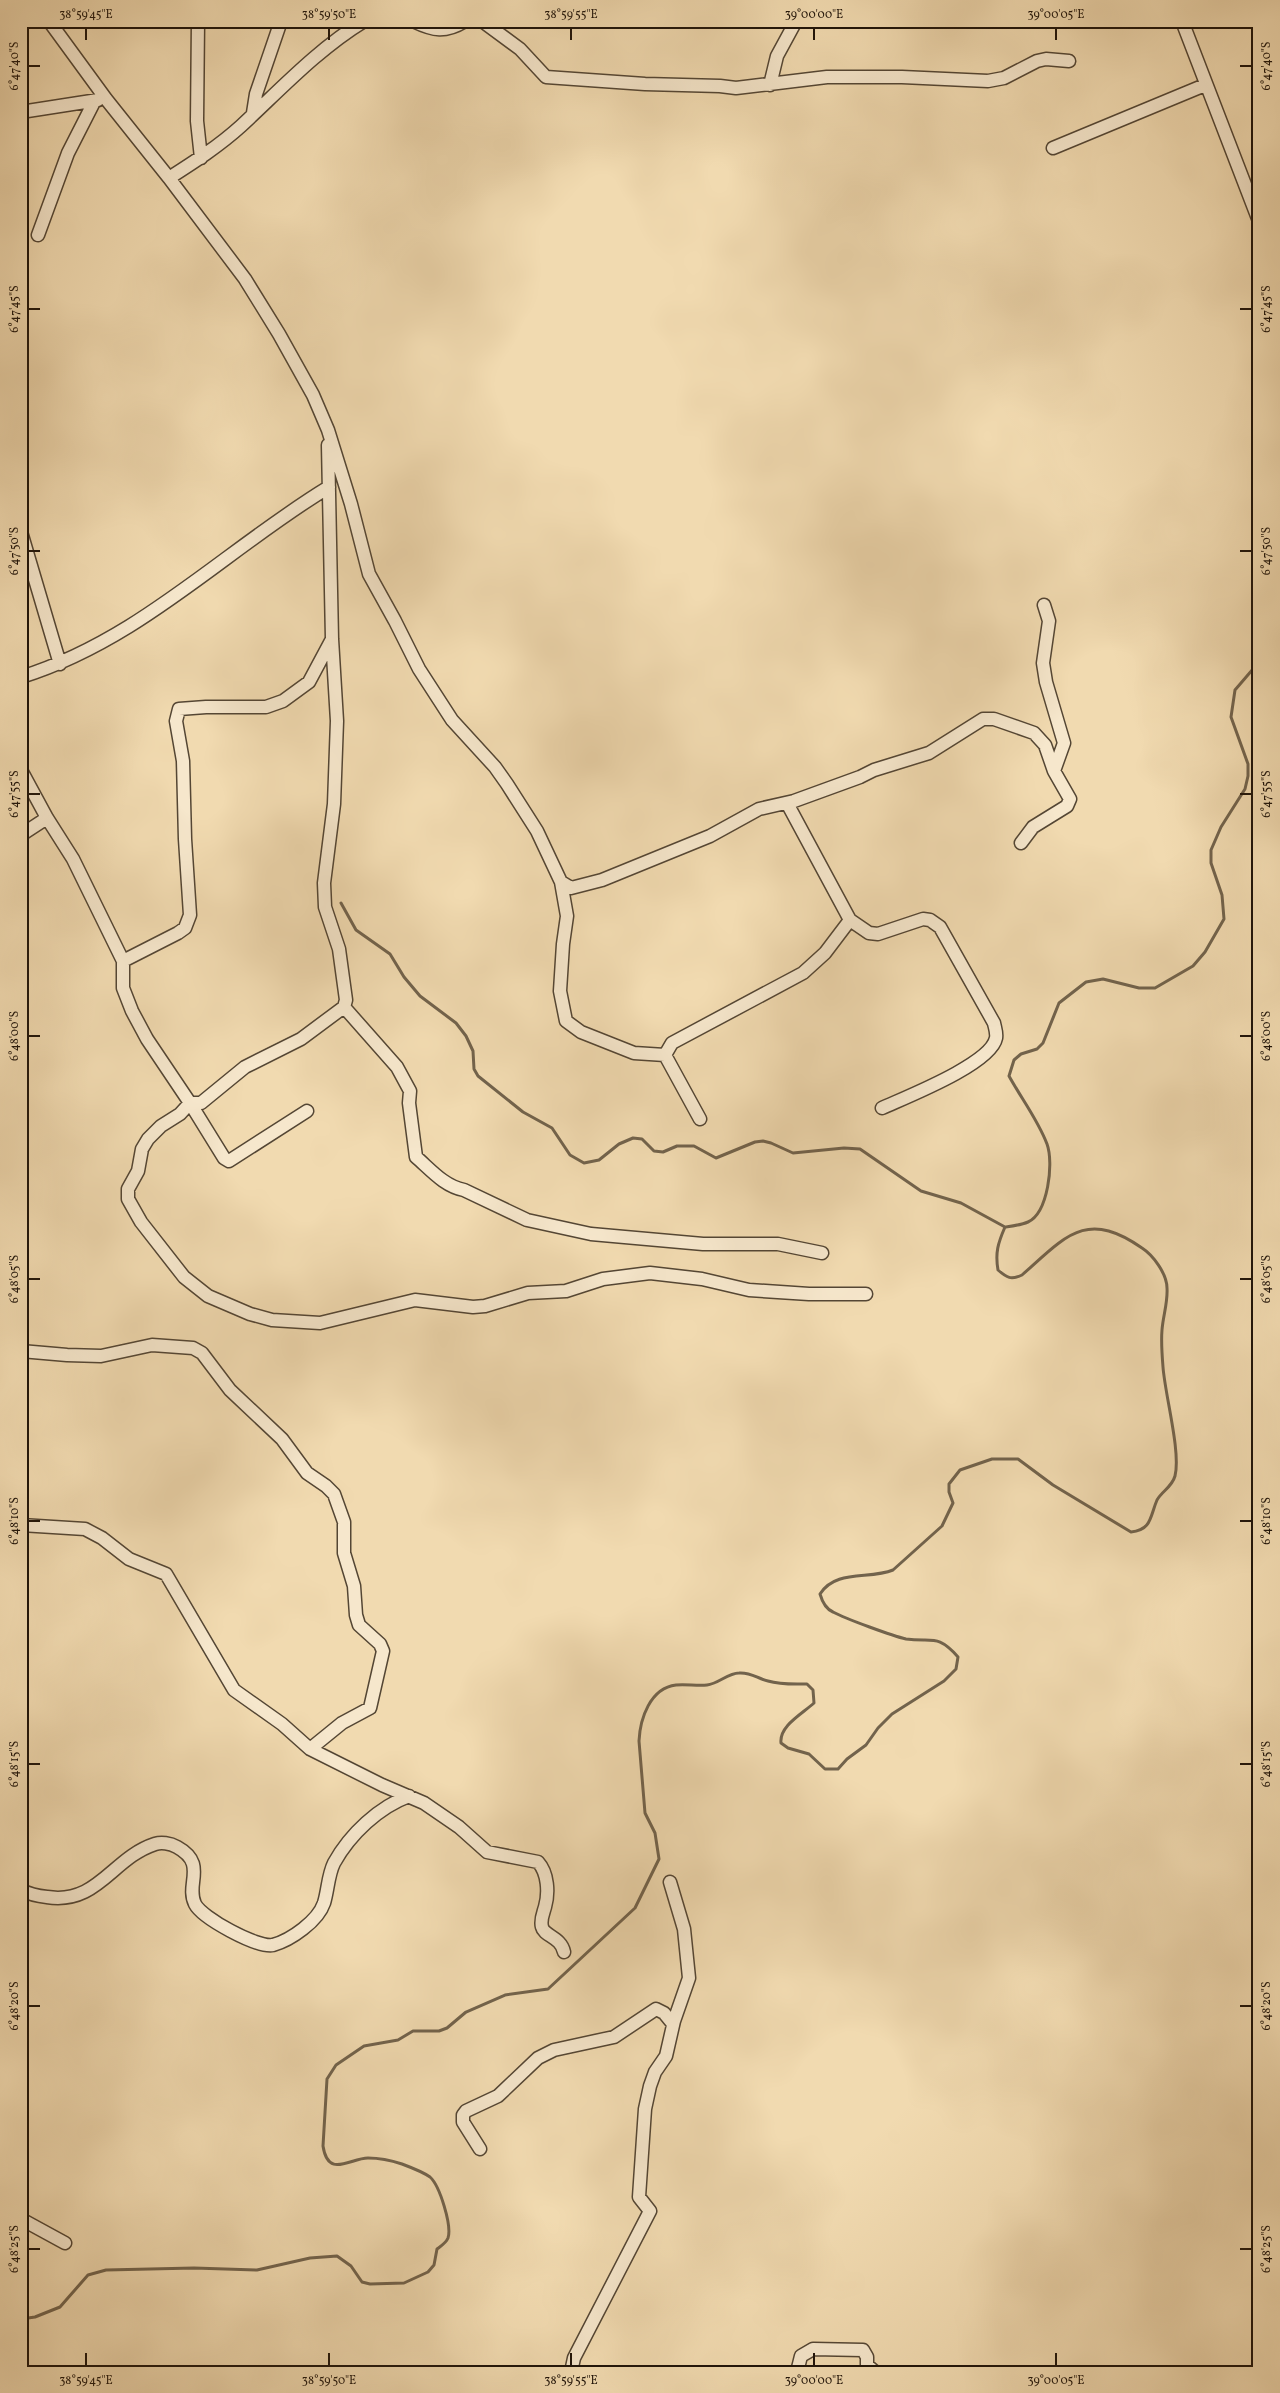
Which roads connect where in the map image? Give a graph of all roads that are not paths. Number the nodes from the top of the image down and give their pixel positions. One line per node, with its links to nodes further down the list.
1 (49, 21): 13 (street)
2 (198, 21): 17 (street)
3 (281, 21): 15 (street)
4 (364, 21): 15 (street)
5 (413, 21): 6 (street)
6 (465, 21)
7 (482, 21): 11 (street)
8 (796, 21): 11 (street)
9 (1182, 21): 12 (street)
10 (1069, 61): 11 (street)
11 (770, 85)
12 (1205, 85): 16 (street); 19 (street)
13 (100, 100): 14 (street); 18 (street); 20 (street)
14 (21, 112)
15 (253, 113): 17 (street)
16 (1053, 148)
17 (201, 158): 18 (street)
18 (170, 178): 21 (street)
19 (1259, 221)
20 (38, 235)
21 (328, 430): 22 (street); 34 (street)
22 (329, 487): 25 (street); 26 (street)
23 (21, 532): 26 (street)
24 (1044, 604): 29 (street)
25 (332, 639): 36 (street); 37 (street)
26 (60, 664): 27 (street)
27 (21, 676)
28 (21, 770): 31 (street)
29 (1054, 771): 30 (street); 33 (street)
30 (787, 803): 34 (street); 35 (street)
31 (47, 818): 32 (street); 36 (street)
32 (21, 835)
33 (1021, 843)
34 (560, 882): 38 (street)
35 (850, 920): 38 (street); 40 (street)
36 (123, 961): 39 (street)
37 (344, 1007): 39 (street); 43 (street)
38 (664, 1055): 42 (street)
39 (190, 1103): 41 (street); 44 (street)
40 (882, 1108)
41 (307, 1111)
42 (700, 1119)
43 (822, 1253)
44 (866, 1294)
45 (21, 1351): 47 (street)
46 (21, 1524): 47 (street)
47 (310, 1748): 48 (street)
48 (409, 1796): 50 (street); 51 (street)
49 (670, 1882): 52 (street)
50 (21, 1890)
51 (564, 1952)
52 (672, 2024): 53 (street); 56 (street)
53 (480, 2149)
54 (21, 2219): 55 (street)
55 (65, 2243)
56 (572, 2372)
57 (797, 2372): 58 (street)
58 (875, 2372)

